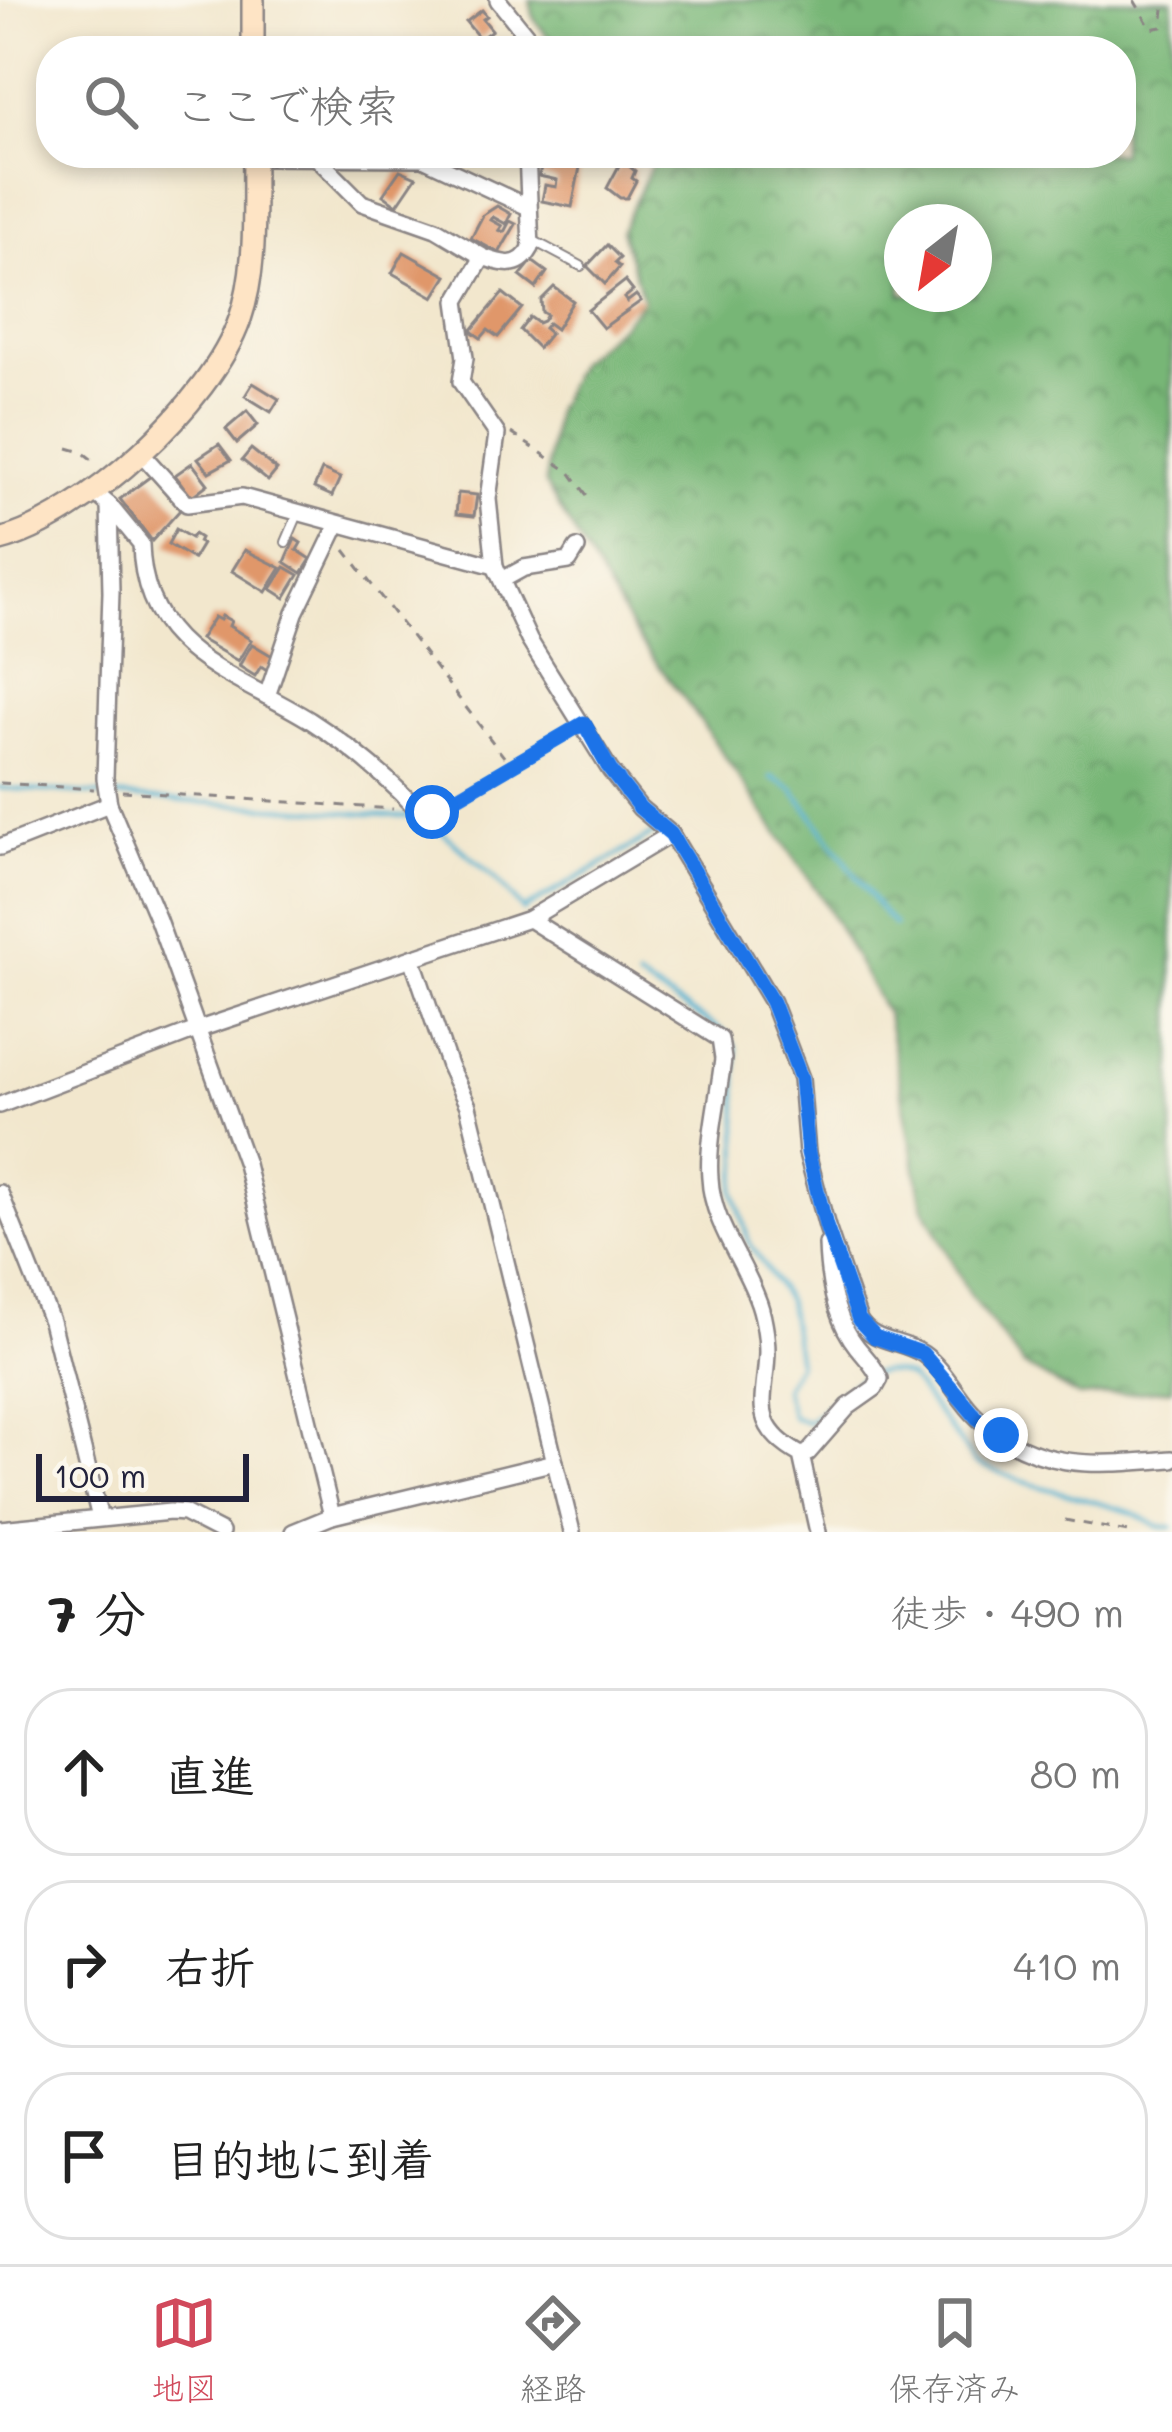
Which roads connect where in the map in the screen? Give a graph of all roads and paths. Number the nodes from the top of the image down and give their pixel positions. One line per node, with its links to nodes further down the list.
1 (253, 0): 5 (main road)
2 (498, 0): 6 (street)
3 (1134, 0): 4 (path)
4 (1165, 0)
5 (253, 36)
6 (527, 36)
7 (254, 168): 17 (main road)
8 (327, 168): 13 (street)
9 (444, 168): 11 (street)
10 (527, 168): 11 (street)
11 (528, 207): 12 (street)
12 (532, 240): 13 (street); 14 (lane)
13 (482, 257): 15 (street)
14 (581, 266)
15 (497, 434): 19 (path); 25 (street)
16 (68, 448): 18 (path)
17 (140, 452): 18 (main road); 20 (street)
18 (104, 493): 22 (main road); 26 (street); 30 (street)
19 (592, 502)
20 (298, 513): 21 (street); 23 (lane)
21 (336, 528): 25 (street); 26 (street); 28 (path)
22 (0, 540)
23 (286, 542)
24 (577, 548): 25 (street)
25 (498, 573): 27 (street)
26 (267, 696): 31 (street)
27 (584, 723): 28 (path); 32 (street)
28 (512, 767): 31 (path)
29 (0, 783): 30 (path)
30 (108, 797): 31 (path); 33 (street); 36 (street)
31 (419, 811)
32 (671, 834): 34 (street); 39 (street)
33 (0, 847)
34 (529, 919): 35 (street); 40 (street)
35 (412, 958): 36 (street); 42 (street)
36 (200, 1029): 37 (street); 43 (street)
37 (0, 1106)
38 (0, 1193): 44 (street)
39 (826, 1226): 40 (street); 41 (street)
40 (801, 1455): 50 (street)
41 (1172, 1459)
42 (555, 1462): 43 (street); 49 (street)
43 (332, 1516): 48 (street)
44 (100, 1518): 46 (street); 47 (street)
45 (1064, 1520): 51 (path)
46 (0, 1529)
47 (221, 1532)
48 (293, 1532)
49 (572, 1532)
50 (818, 1532)
51 (1128, 1532)

